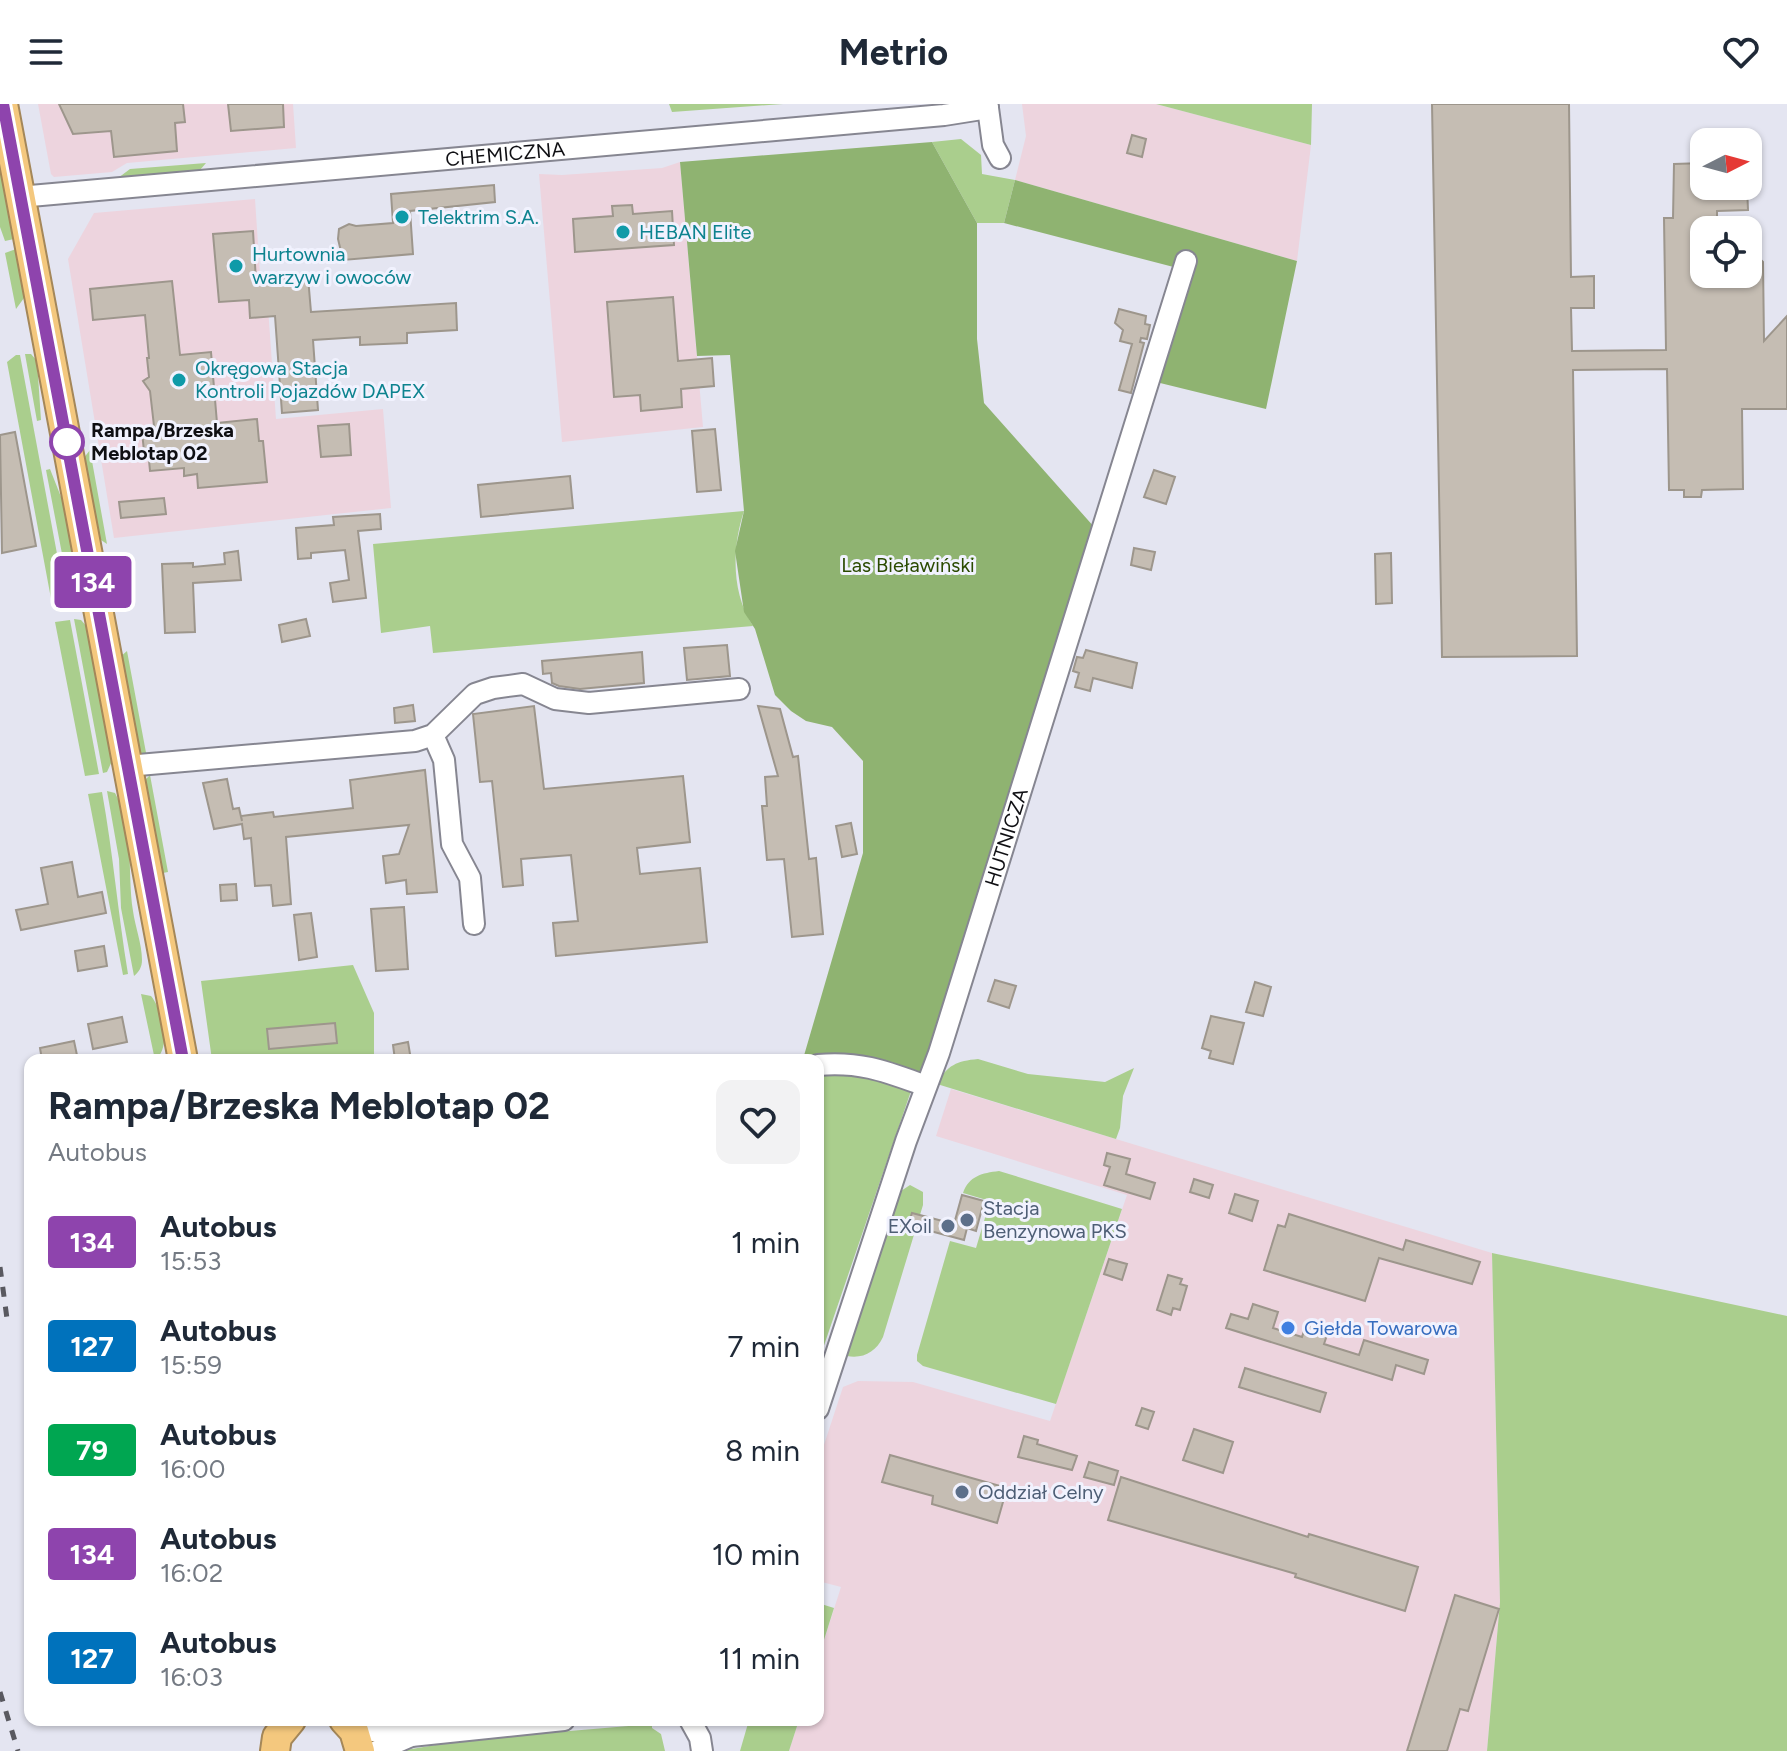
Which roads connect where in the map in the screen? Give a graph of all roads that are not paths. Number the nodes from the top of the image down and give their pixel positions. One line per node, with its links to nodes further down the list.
1 (3, 104): 4 (highway)
2 (987, 106): 3 (street); 4 (street, CHEMICZNA)
3 (1000, 158)
4 (19, 197): 8 (highway)
5 (1186, 261): 12 (street, HUTNICZA)
6 (739, 689): 7 (street)
7 (433, 735): 8 (street); 9 (street)
8 (127, 766): 10 (highway)
9 (474, 924)
10 (182, 1054)
11 (824, 1065): 12 (street)
12 (926, 1086): 13 (street, HUTNICZA)
13 (824, 1391)
14 (286, 1726): 18 (highway)
15 (507, 1726): 17 (street)
16 (353, 1734): 17 (street)
17 (411, 1736): 19 (street)
18 (275, 1751)
19 (377, 1751)

